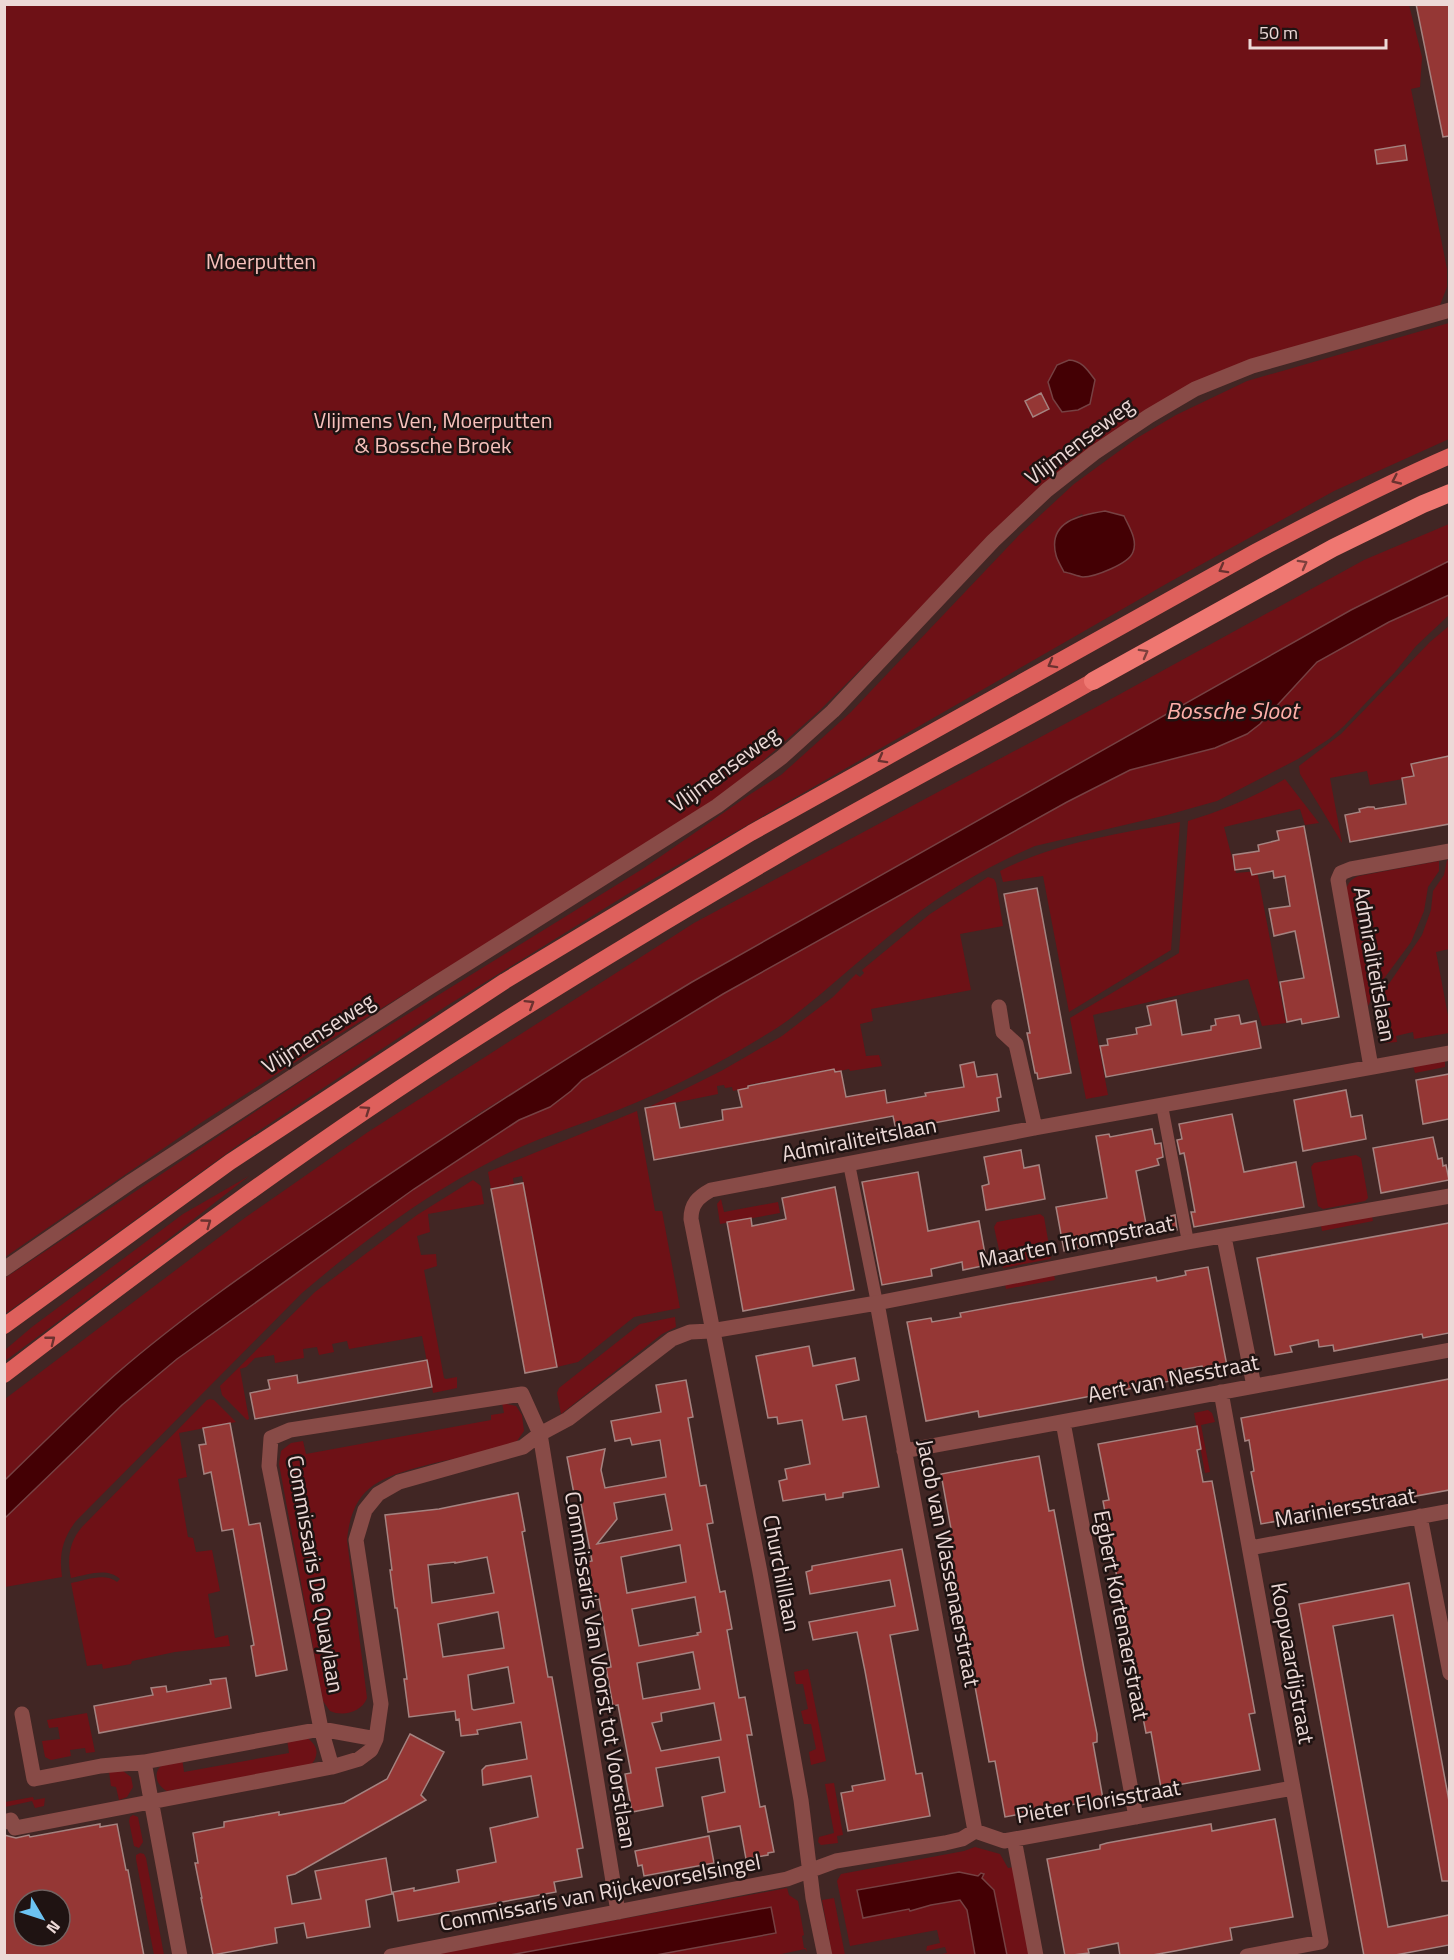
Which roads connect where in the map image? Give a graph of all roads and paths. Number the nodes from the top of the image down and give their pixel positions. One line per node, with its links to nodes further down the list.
1 (1449, 310): 16 (street, Vlijmenseweg)
2 (1449, 456): 18 (main road, one-way to 18)
3 (1449, 493): 4 (highway, one-way to 3)
4 (1093, 681): 21 (main road, one-way to 4)
5 (1449, 850): 8 (street, Admiraliteitslaan)
6 (999, 1007): 10 (street)
7 (1449, 1053): 8 (street, Admiraliteitslaan)
8 (1371, 1067): 9 (street, Admiraliteitslaan)
9 (1162, 1106): 10 (street, Admiraliteitslaan); 15 (street)
10 (1035, 1128): 11 (street, Admiraliteitslaan)
11 (849, 1164): 13 (street, Admiraliteitslaan); 17 (street)
12 (1449, 1196): 14 (street, Maarten Trompstraat)
13 (695, 1201): 19 (street, Churchilllaan)
14 (1224, 1237): 15 (street, Maarten Trompstraat); 22 (street)
15 (1188, 1242): 17 (street, Maarten Trompstraat)
16 (4, 1269)
17 (877, 1303): 19 (street, Maarten Trompstraat); 26 (street, Jacob van Wassenaerstraat)
18 (4, 1326)
19 (711, 1331): 25 (street, Commissaris De Quaylaan); 42 (street, Churchilllaan)
20 (1449, 1350): 22 (street, Aert van Nesstraat)
21 (4, 1375)
22 (1254, 1386): 23 (street, Aert van Nesstraat)
23 (1221, 1392): 24 (street, Aert van Nesstraat); 29 (street, Koopvaardijstraat)
24 (1063, 1422): 26 (street, Aert van Nesstraat); 38 (street, Egbert Kortenaerstraat)
25 (540, 1434): 32 (street, Commissaris De Quaylaan); 33 (street, Commissaris De Quaylaan); 43 (street, Commissaris Van Voorst tot Voorstlaan)
26 (904, 1451): 40 (street, Jacob van Wassenaerstraat)
27 (1449, 1511): 28 (street, Mariniersstraat)
28 (1420, 1516): 29 (street, Mariniersstraat); 30 (street)
29 (1250, 1548): 36 (street, Koopvaardijstraat)
30 (1449, 1670)
31 (22, 1714): 34 (street)
32 (321, 1729): 33 (street); 34 (street); 35 (street, Commissaris De Quaylaan)
33 (376, 1739): 35 (street)
34 (144, 1762): 37 (street)
35 (332, 1767): 37 (street)
36 (1293, 1788): 38 (street, Pieter Florisstraat); 48 (street, Koopvaardijstraat)
37 (151, 1803): 39 (street); 45 (street)
38 (1136, 1817): 41 (street, Pieter Florisstraat)
39 (4, 1822)
40 (975, 1831): 41 (street, Pieter Florisstraat); 42 (street)
41 (1014, 1839): 47 (street)
42 (809, 1871): 43 (street, Commissaris van Rijckevorselsingel); 46 (street, Churchilllaan)
43 (618, 1912): 44 (street, Commissaris van Rijckevorselsingel)
44 (396, 1955)
45 (180, 1956)
46 (825, 1956)
47 (1035, 1956)
48 (1247, 1956)

